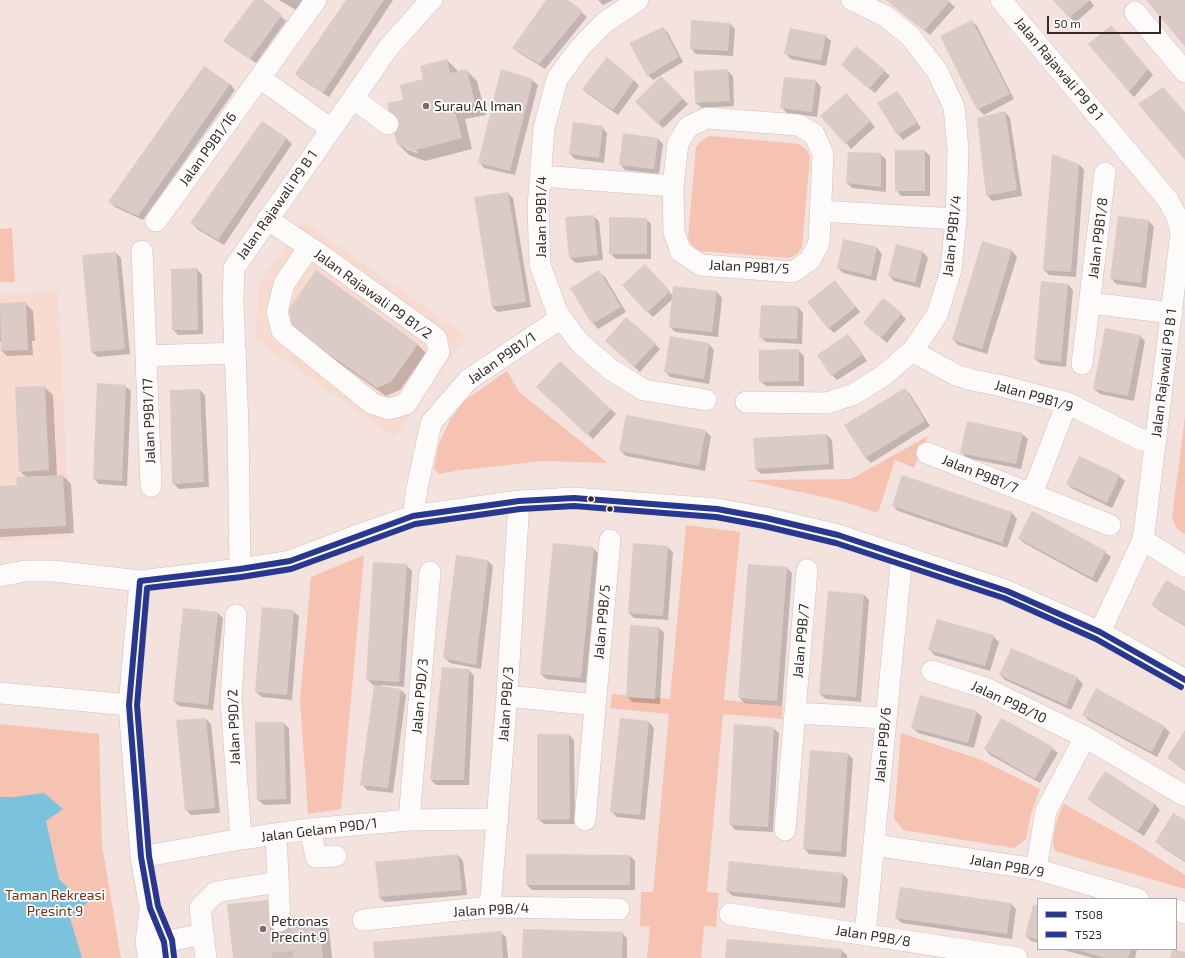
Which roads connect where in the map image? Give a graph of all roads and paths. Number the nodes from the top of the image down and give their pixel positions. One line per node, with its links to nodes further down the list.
1 (316, 0): 8 (street, Jalan P9B1/16)
2 (432, 0): 9 (street, Jalan Rajawali P9 B 1)
3 (638, 0): 13 (street, Jalan P9B1/4)
4 (852, 0): 18 (street, Jalan P9B1/4)
5 (1001, 0): 16 (street, Jalan Rajawali P9 B 1)
6 (1135, 12): 7 (street)
7 (1185, 72)
8 (260, 78): 11 (street); 19 (street, Jalan P9B1/16)
9 (353, 98): 10 (street); 11 (street, Jalan Rajawali P9 B 1)
10 (388, 124)
11 (331, 129): 17 (street, Jalan Rajawali P9 B 1)
12 (1106, 173): 22 (street, Jalan P9B1/8)
13 (540, 176): 14 (street); 24 (street, Jalan P9B1/4)
14 (673, 186): 15 (street, Jalan P9B1/5); 15 (street, Jalan P9B1/5)
15 (820, 211): 18 (street)
16 (1181, 217): 23 (street, Jalan Rajawali P9 B 1)
17 (267, 219): 20 (street, Jalan Rajawali P9 B1/2); 26 (street, Jalan Rajawali P9 B 1)
18 (956, 219): 25 (street, Jalan P9B1/4)
19 (156, 221)
20 (309, 247): 32 (street, Jalan Rajawali P9 B1/2); 32 (street, Jalan Rajawali P9 B1/2)
21 (142, 251): 27 (street, Jalan P9B1/17)
22 (1090, 303): 23 (street); 28 (street, Jalan P9B1/8)
23 (1172, 314): 34 (street, Jalan Rajawali P9 B 1)
24 (562, 318): 29 (street, Jalan P9B1/4); 33 (street, Jalan P9B1/1)
25 (912, 351): 30 (street, Jalan P9B1/4); 31 (street, Jalan P9B1/9)
26 (236, 353): 27 (street); 45 (street, Jalan Rajawali P9 B 1)
27 (146, 356): 36 (street, Jalan P9B1/17)
28 (1082, 364)
29 (706, 400)
30 (746, 402)
31 (1067, 403): 34 (street, Jalan P9B1/9); 37 (street, Jalan P9B1/7)
32 (406, 404): 33 (street)
33 (431, 423): 39 (street, Jalan P9B1/1)
34 (1156, 441): 42 (street, Jalan Rajawali P9 B 1)
35 (927, 453): 37 (street, Jalan P9B1/7)
36 (151, 486)
37 (1032, 494): 40 (street, Jalan P9B1/7)
38 (519, 501): 39 (street); 43 (street); 55 (street, Jalan P9B/3)
39 (413, 516): 45 (street)
40 (1110, 525)
41 (610, 540): 57 (street, Jalan P9B/5)
42 (1143, 540): 44 (street); 51 (street, Jalan Rajawali P9 B 1)
43 (902, 555): 51 (street); 59 (street, Jalan P9B/6)
44 (1185, 566)
45 (240, 569): 49 (street)
46 (807, 570): 58 (street, Jalan P9B/7)
47 (430, 572): 63 (street, Jalan P9D/3)
48 (0, 576): 49 (street)
49 (140, 581): 56 (street)
50 (236, 615): 68 (street, Jalan P9D/2)
51 (1100, 632): 53 (street)
52 (932, 671): 60 (street, Jalan P9B/10)
53 (1185, 680)
54 (0, 693): 56 (street)
55 (507, 696): 57 (street); 62 (street, Jalan P9B/3)
56 (129, 705): 71 (street)
57 (595, 705): 64 (street, Jalan P9B/5)
58 (795, 713): 59 (street); 66 (street, Jalan P9B/7)
59 (885, 718): 69 (street, Jalan P9B/6)
60 (1085, 737): 61 (street, Jalan P9B/10); 72 (street)
61 (1185, 796)
62 (498, 819): 63 (street, Jalan Gelam P9D/1); 75 (street, Jalan P9B/3)
63 (409, 820): 65 (street, Jalan Gelam P9D/1)
64 (585, 820)
65 (310, 829): 67 (street, Jalan Gelam P9D/1); 70 (street)
66 (785, 830)
67 (276, 834): 68 (street, Jalan Gelam P9D/1); 73 (street)
68 (241, 839): 71 (street, Jalan Gelam P9D/1)
69 (874, 845): 72 (street, Jalan P9B/9); 82 (street, Jalan P9B/6)
70 (336, 856)
71 (141, 857): 76 (street)
72 (1036, 869): 74 (street, Jalan P9B/9)
73 (278, 882): 80 (street); 81 (street)
74 (1135, 898)
75 (490, 907): 77 (street, Jalan P9B/4); 79 (street, Jalan P9B/4)
76 (150, 908): 83 (street); 84 (street)
77 (619, 909)
78 (730, 914): 82 (street, Jalan P9B/8)
79 (363, 920)
80 (280, 921)
81 (203, 934): 83 (street); 85 (street)
82 (865, 934): 86 (street, Jalan P9B/8)
83 (165, 950)
84 (149, 958)
85 (206, 958)
86 (1017, 958)

